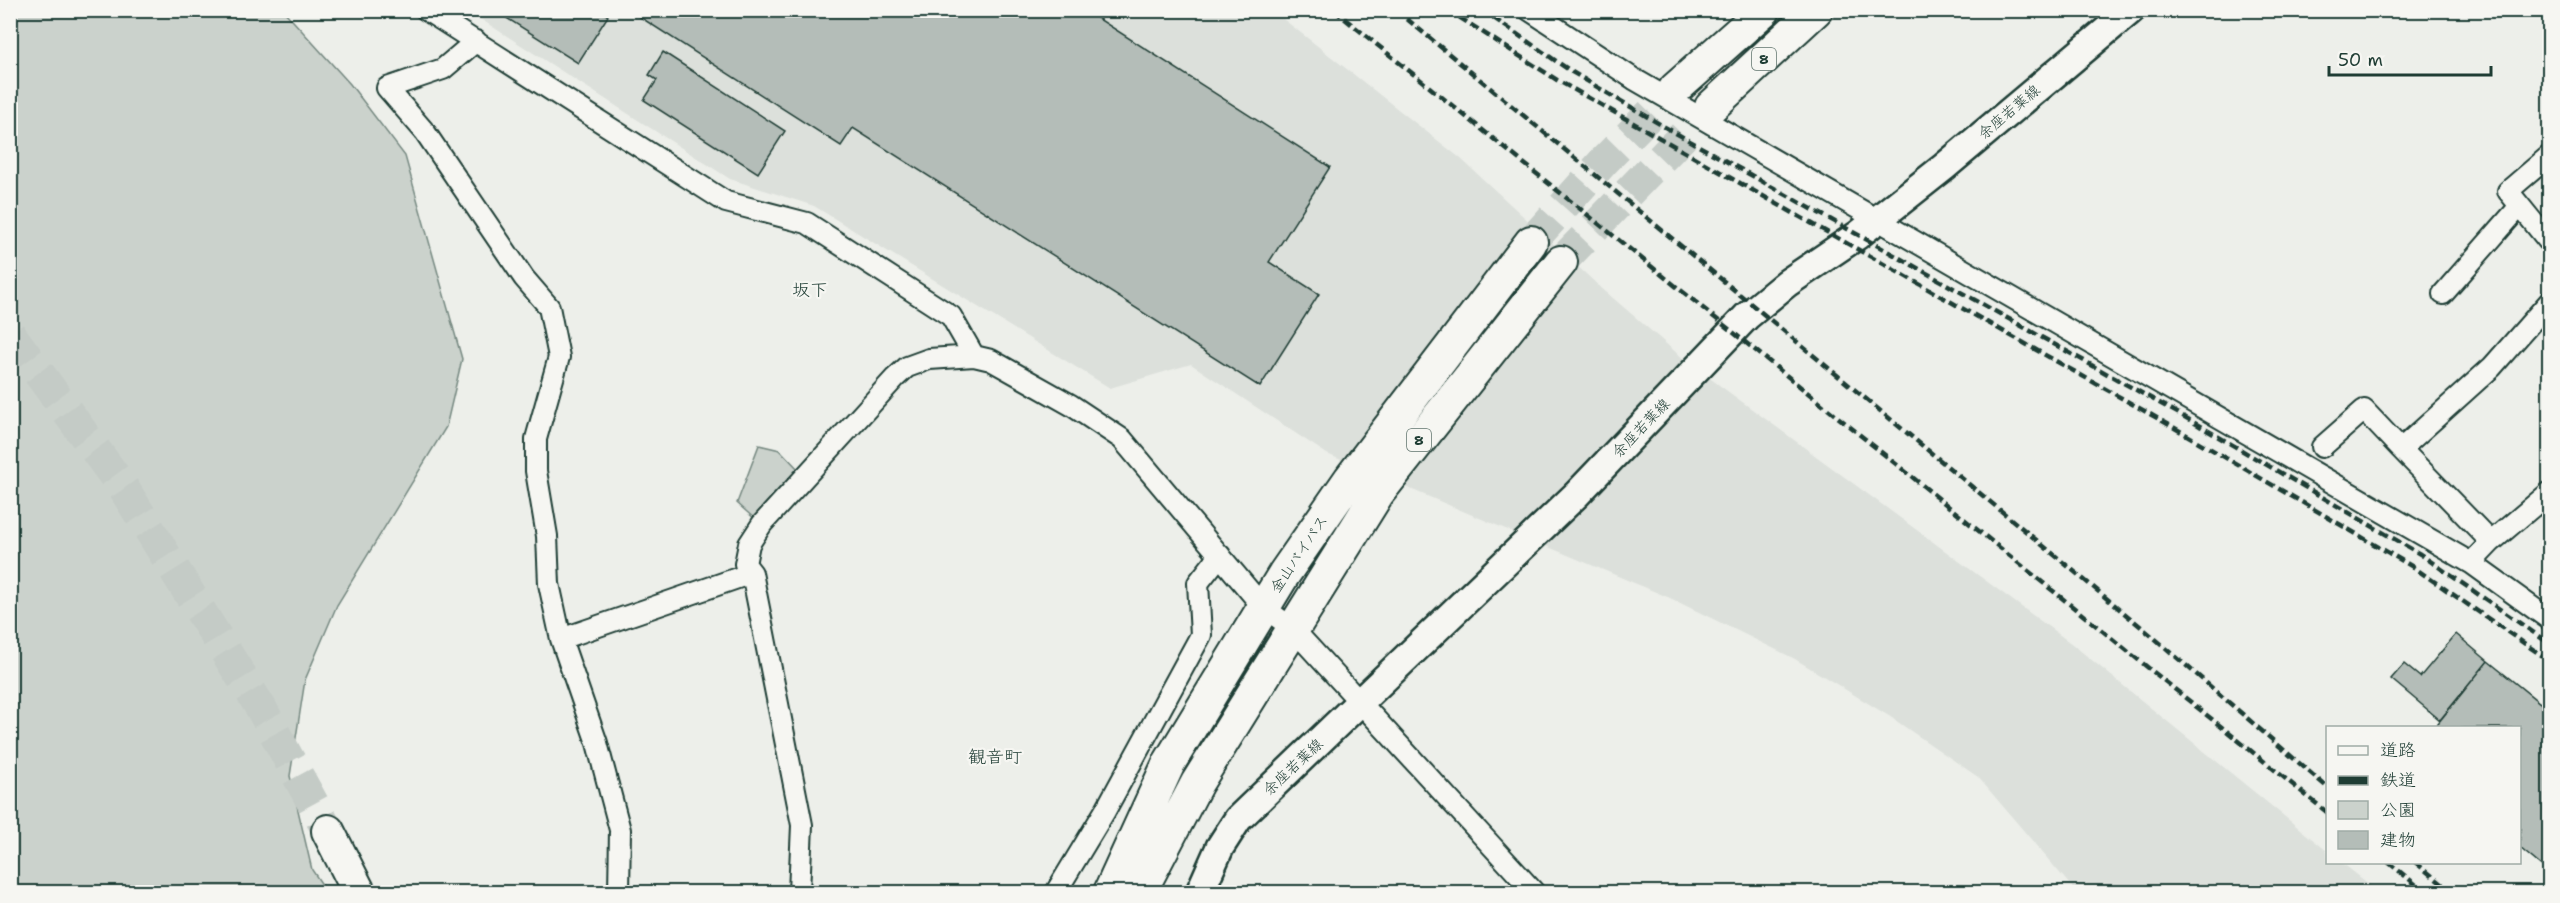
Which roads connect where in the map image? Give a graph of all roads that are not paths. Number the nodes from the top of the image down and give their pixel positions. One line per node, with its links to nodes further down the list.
1 (426, 10): 6 (street)
2 (1529, 10): 11 (street)
3 (1764, 10): 7 (highway, 8)
4 (1816, 10): 8 (highway, 8)
5 (2131, 10): 11 (main road, 余座若葉線)
6 (476, 40): 17 (street); 28 (street)
7 (1675, 89)
8 (1711, 107)
9 (2550, 155): 10 (street)
10 (2520, 206): 13 (street); 15 (street)
11 (1876, 220): 23 (street); 29 (main road, 余座若葉線)
12 (1531, 242): 25 (highway, 金山バイパス / 8)
13 (2550, 243)
14 (1561, 262): 27 (highway, 8)
15 (2443, 294)
16 (2550, 301): 19 (street)
17 (974, 356): 22 (street); 24 (street)
18 (2322, 447): 19 (street)
19 (2401, 449): 21 (street)
20 (2550, 492): 21 (street)
21 (2491, 542): 23 (street)
22 (1220, 555): 25 (street); 35 (street)
23 (2471, 563): 26 (street)
24 (752, 573): 28 (street); 34 (street)
25 (1264, 608): 27 (street); 30 (highway, 金山バイパス / 8)
26 (2550, 620)
27 (1292, 628): 29 (street); 38 (highway, 8)
28 (561, 639): 33 (street)
29 (1360, 704): 39 (main road, 余座若葉線); 40 (street)
30 (1169, 763): 36 (highway); 37 (highway, 金山バイパス / 8)
31 (328, 831): 32 (highway)
32 (361, 892)
33 (618, 892)
34 (799, 892)
35 (1056, 892)
36 (1097, 892)
37 (1110, 892)
38 (1140, 892)
39 (1200, 892)
40 (1534, 892)

